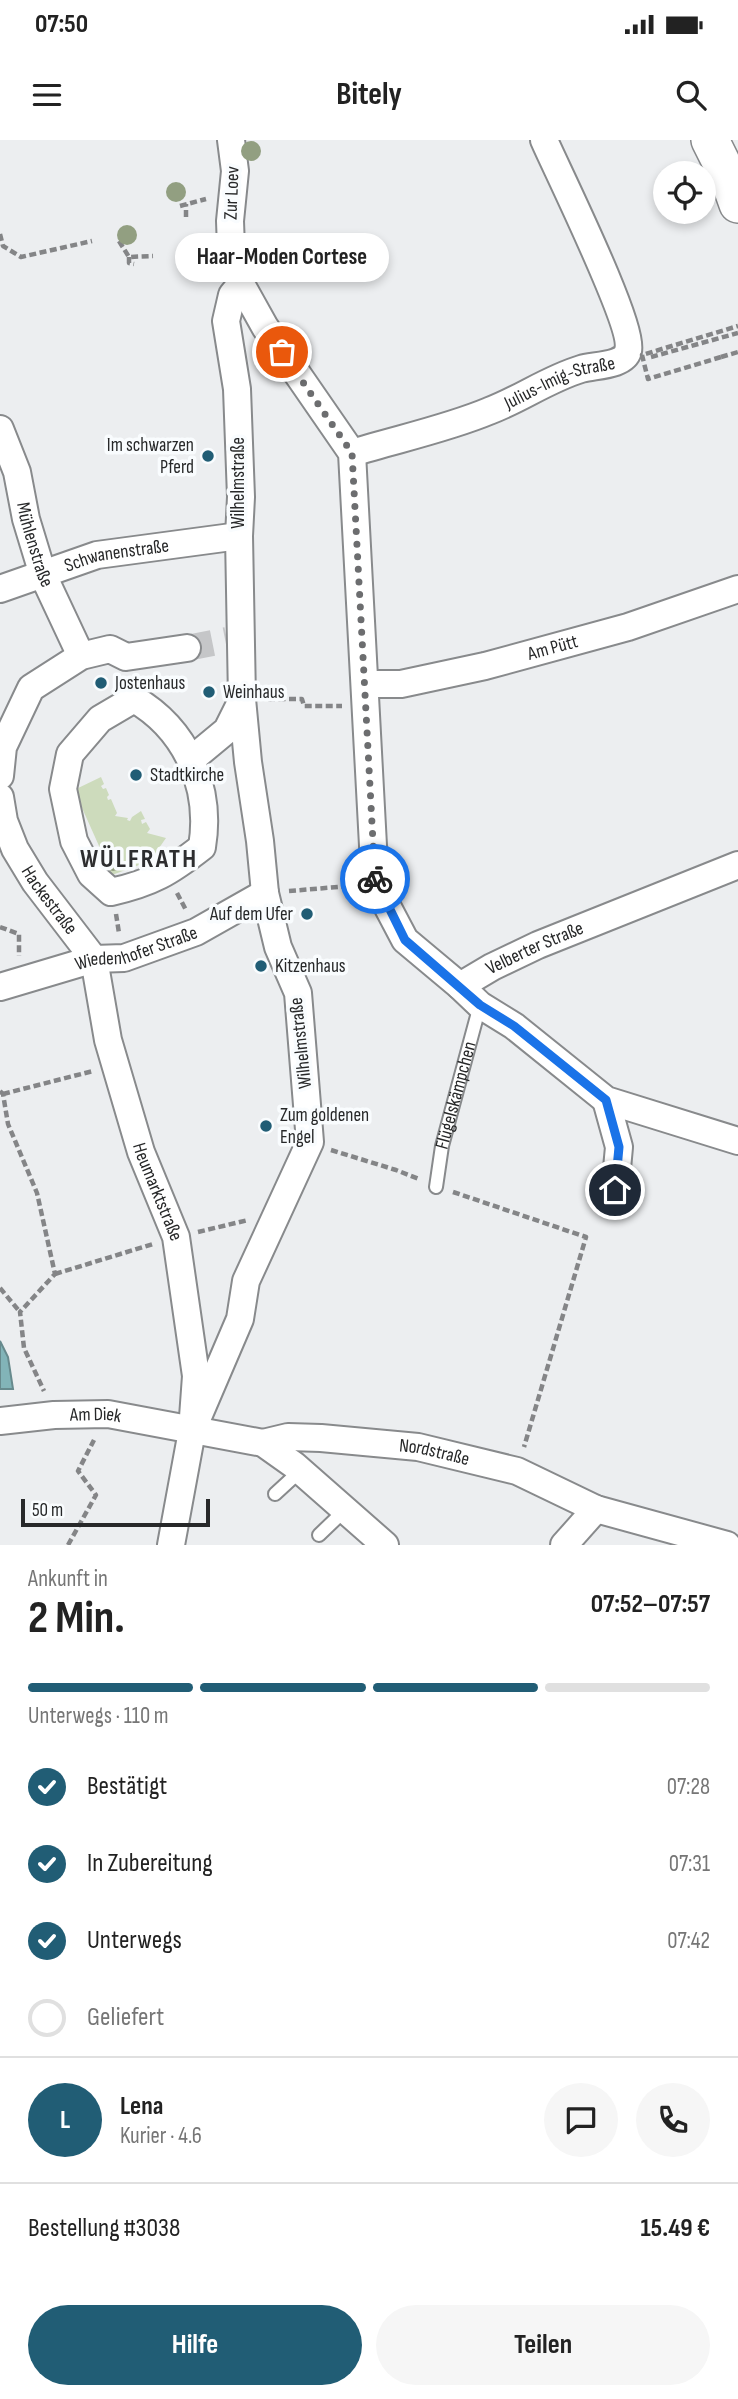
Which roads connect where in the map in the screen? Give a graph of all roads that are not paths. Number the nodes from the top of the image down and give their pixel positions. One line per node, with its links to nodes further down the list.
1 (231, 140): 5 (street, Zur Loev)
2 (544, 140): 7 (street, Julius-Imig-Straße)
3 (710, 140): 4 (main road)
4 (738, 204)
5 (241, 284): 7 (street, Zur Loev); 8 (street, Wilhelmstraße)
6 (0, 429): 9 (street, Mühlenstraße)
7 (352, 453): 14 (street)
8 (239, 536): 9 (street, Schwanenstraße); 15 (street, Wilhelmstraße)
9 (43, 575): 10 (street, Schwanenstraße); 13 (street, Mühlenstraße)
10 (0, 589)
11 (738, 589): 14 (street, Am Pütt)
12 (187, 648): 13 (street)
13 (81, 656): 17 (street)
14 (365, 684): 23 (street)
15 (242, 699): 16 (street); 20 (street, Wilhelmstraße)
16 (192, 759): 16 (street)
17 (0, 776)
18 (0, 797): 21 (street, Hackestraße)
19 (738, 865): 23 (street, Velberter Straße)
20 (265, 893): 21 (street, Wiedenhofer Straße); 30 (street, Wilhelmstraße)
21 (94, 959): 22 (street, Wiedenhofer Straße); 30 (street, Heumarktstraße)
22 (9, 984)
23 (460, 986): 24 (street)
24 (480, 1005): 25 (street); 27 (lane, Flügelskämpchen)
25 (606, 1100): 26 (street); 28 (street)
26 (738, 1141)
27 (436, 1186)
28 (615, 1190)
29 (0, 1421): 30 (street, Am Diek)
30 (192, 1430): 31 (street); 37 (street)
31 (263, 1443): 32 (street); 34 (street, Nordstraße)
32 (300, 1471): 33 (lane); 35 (street)
33 (275, 1494)
34 (596, 1508): 39 (street); 40 (street, Nordstraße)
35 (345, 1510): 36 (lane); 38 (street)
36 (319, 1535)
37 (171, 1545)
38 (385, 1545)
39 (564, 1545)
40 (727, 1545)

